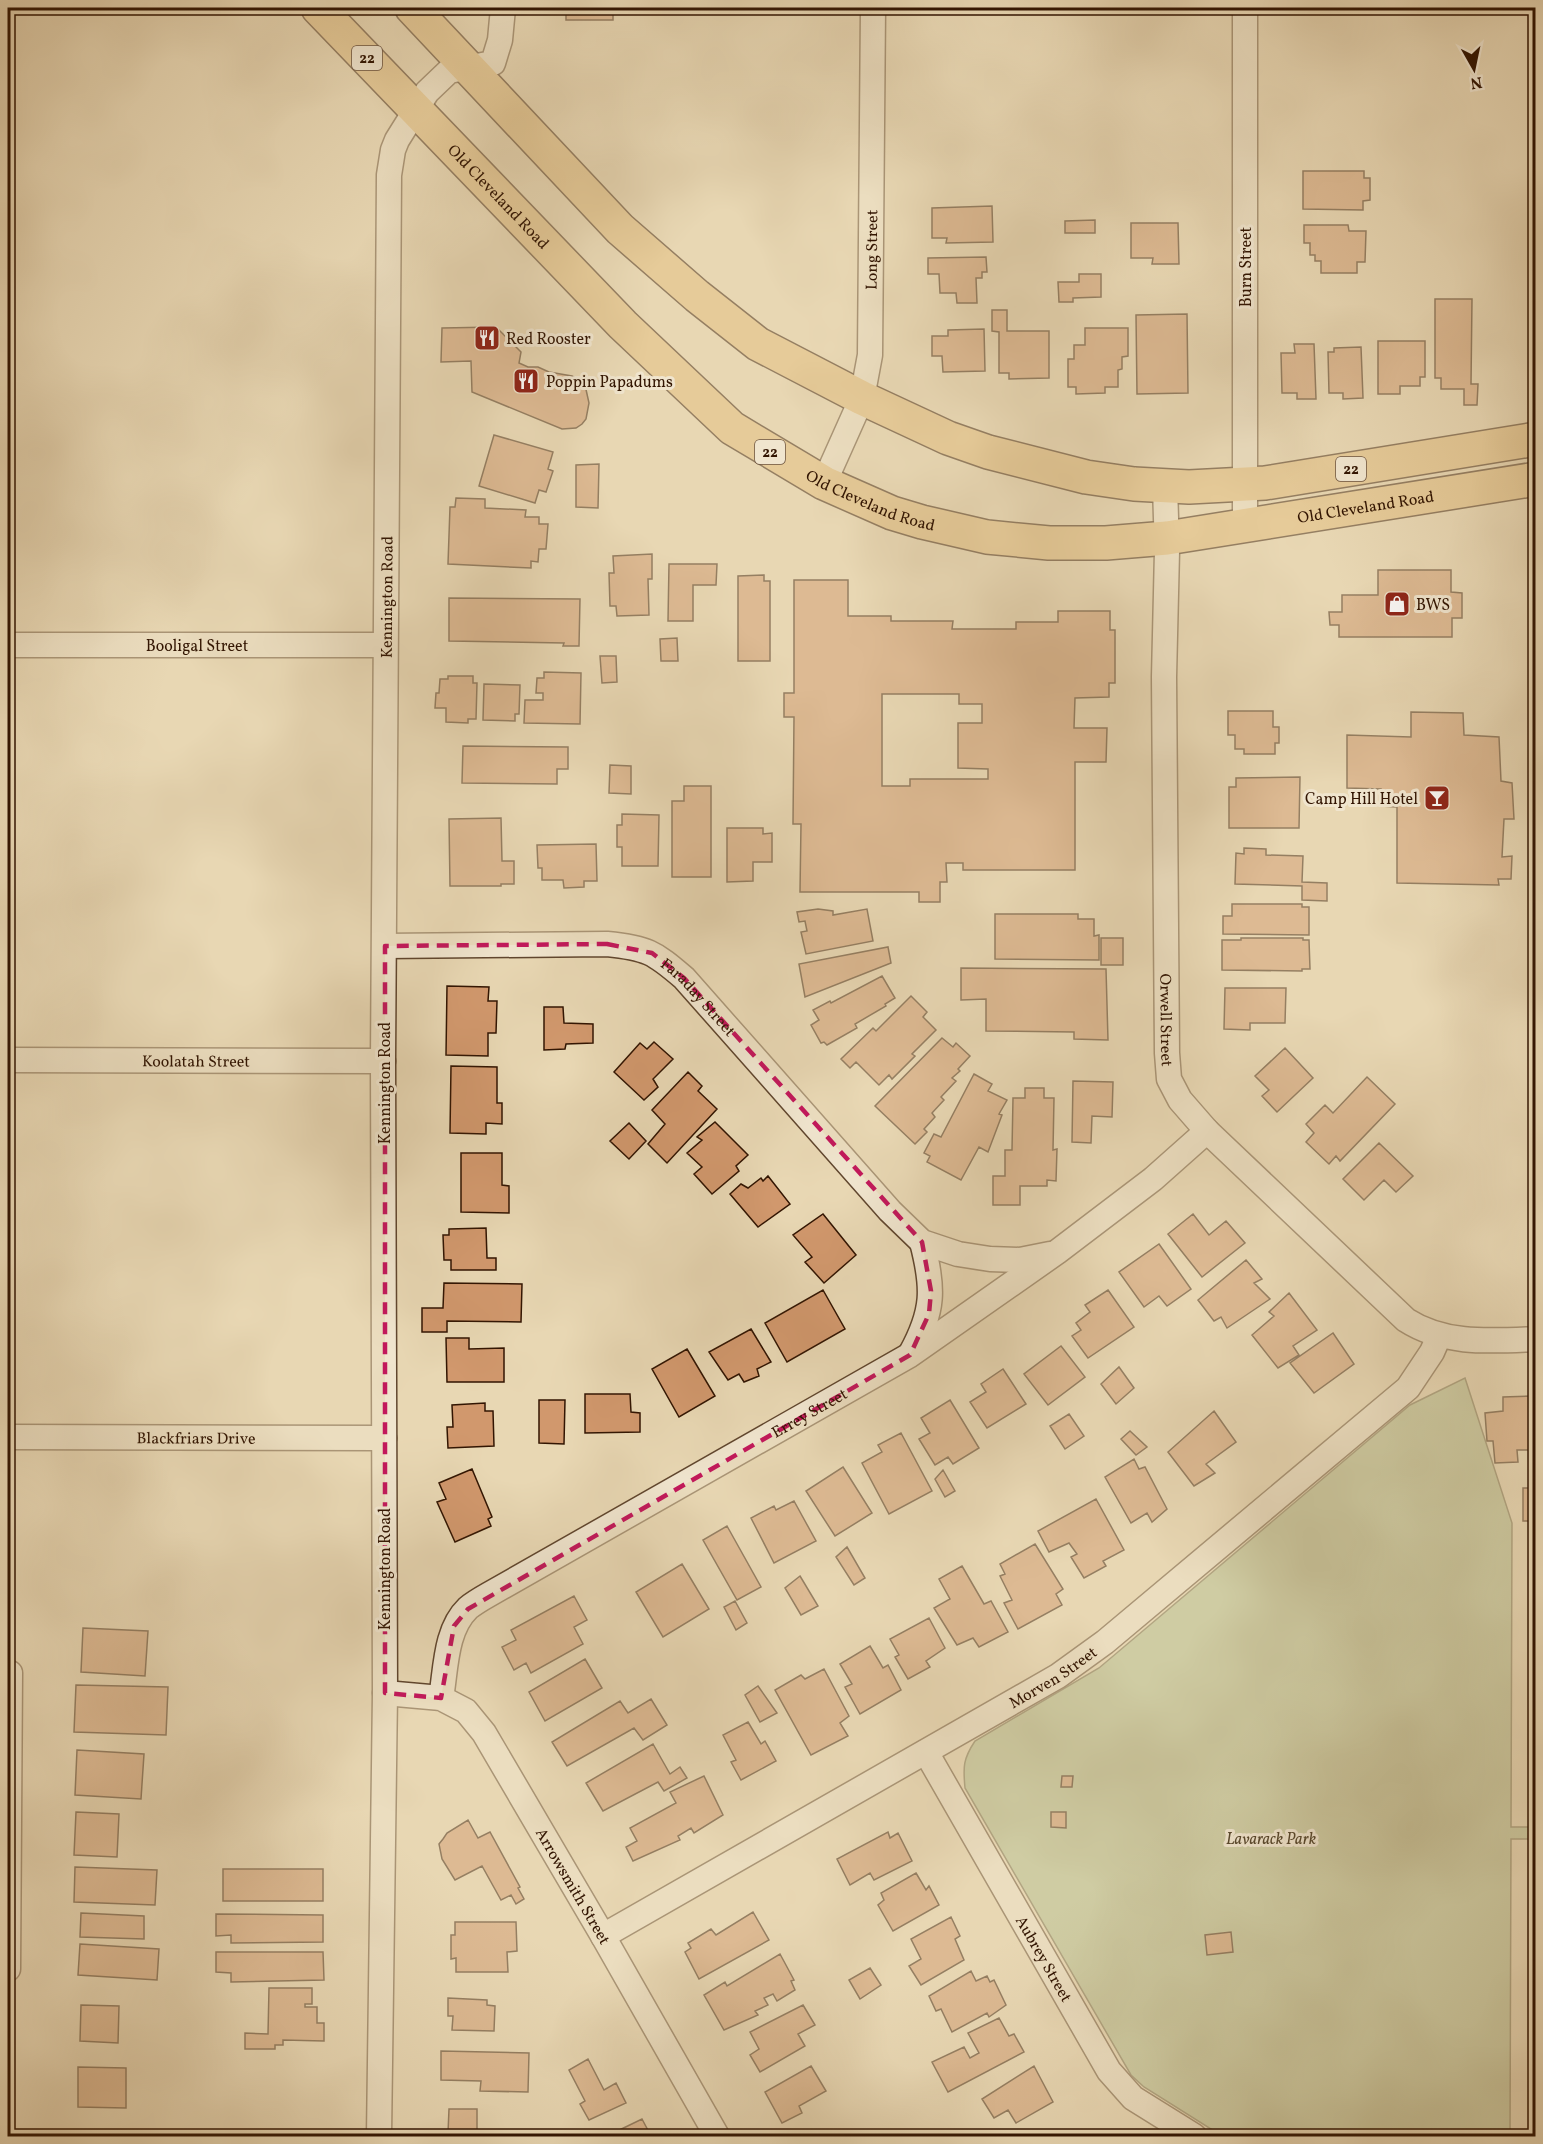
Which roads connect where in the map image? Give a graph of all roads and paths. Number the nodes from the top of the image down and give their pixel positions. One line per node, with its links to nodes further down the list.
1 (318, 8): 7 (highway, Old Cleveland Road / 22)
2 (412, 8): 6 (highway, 22)
3 (503, 8): 6 (street, Kennington Road)
4 (873, 8): 8 (street, Long Street)
5 (1245, 8): 12 (street, Burn Street)
6 (470, 68): 7 (street, Kennington Road); 8 (highway, 22)
7 (417, 109): 11 (highway, Old Cleveland Road / 22); 17 (street, Kennington Road)
8 (862, 398): 11 (street, Long Street); 13 (highway, 22)
9 (1536, 439): 12 (highway, 22)
10 (1536, 478): 14 (highway, Old Cleveland Road / 22)
11 (824, 483): 15 (highway, Old Cleveland Road / 22)
12 (1245, 485): 13 (highway, 22); 14 (street, Burn Street)
13 (1165, 486): 15 (street, Orwell Street)
14 (1245, 526): 15 (highway, Old Cleveland Road / 22)
15 (1167, 538): 21 (street, Orwell Street)
16 (8, 645): 17 (street, Booligal Street)
17 (386, 645): 18 (street, Kennington Road)
18 (385, 946): 20 (street, Kennington Road); 22 (street, Faraday Street)
19 (8, 1060): 20 (street, Koolatah Street)
20 (383, 1061): 28 (street, Kennington Road)
21 (1207, 1131): 23 (street, Errey Street); 24 (street, Orwell Street)
22 (922, 1242): 23 (street, Faraday Street); 26 (street)
23 (1057, 1252): 26 (street, Errey Street)
24 (1440, 1336): 25 (street, Orwell Street); 32 (street, Morven Street)
25 (1536, 1339)
26 (910, 1355): 31 (street, Errey Street)
27 (8, 1437): 28 (street, Blackfriars Drive)
28 (384, 1438): 30 (street, Kennington Road)
29 (10, 1673): 34 (street)
30 (385, 1693): 31 (street, Arrowsmith Street); 35 (street, Kennington Road)
31 (441, 1698): 33 (street, Arrowsmith Street)
32 (926, 1752): 33 (street, Morven Street); 37 (street, Aubrey Street)
33 (603, 1936): 36 (street, Arrowsmith Street)
34 (8, 1969)
35 (379, 2136)
36 (717, 2136)
37 (1194, 2136)

